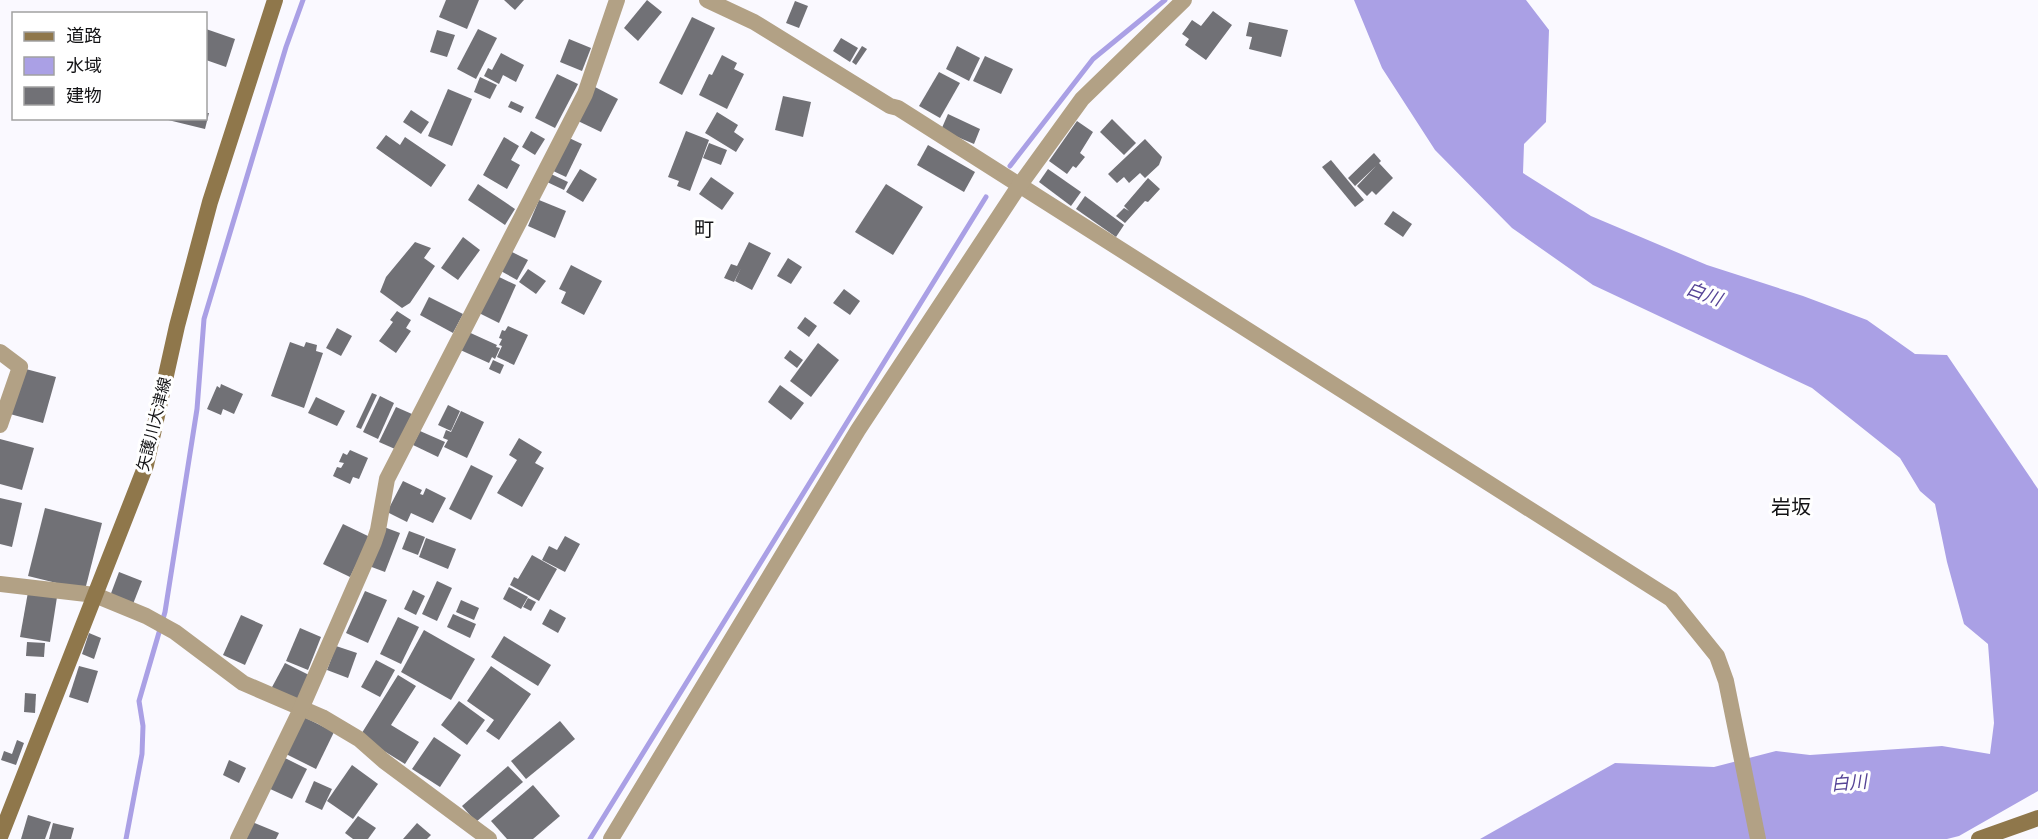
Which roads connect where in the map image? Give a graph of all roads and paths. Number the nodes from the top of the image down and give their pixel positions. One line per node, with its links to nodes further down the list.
1 (275, 0): 9 (main road, 矢護川大津線)
2 (617, 0): 10 (street)
3 (707, 0): 5 (street)
4 (1184, 0): 5 (street)
5 (1019, 186): 15 (street); 16 (street)
6 (0, 352): 7 (street)
7 (0, 425)
8 (0, 584): 9 (street)
9 (95, 595): 10 (street); 12 (main road, 矢護川大津線)
10 (301, 709): 13 (street); 14 (street)
11 (2038, 818): 17 (main road)
12 (0, 837)
13 (238, 839)
14 (489, 839)
15 (611, 839)
16 (1758, 839)
17 (1979, 839)

